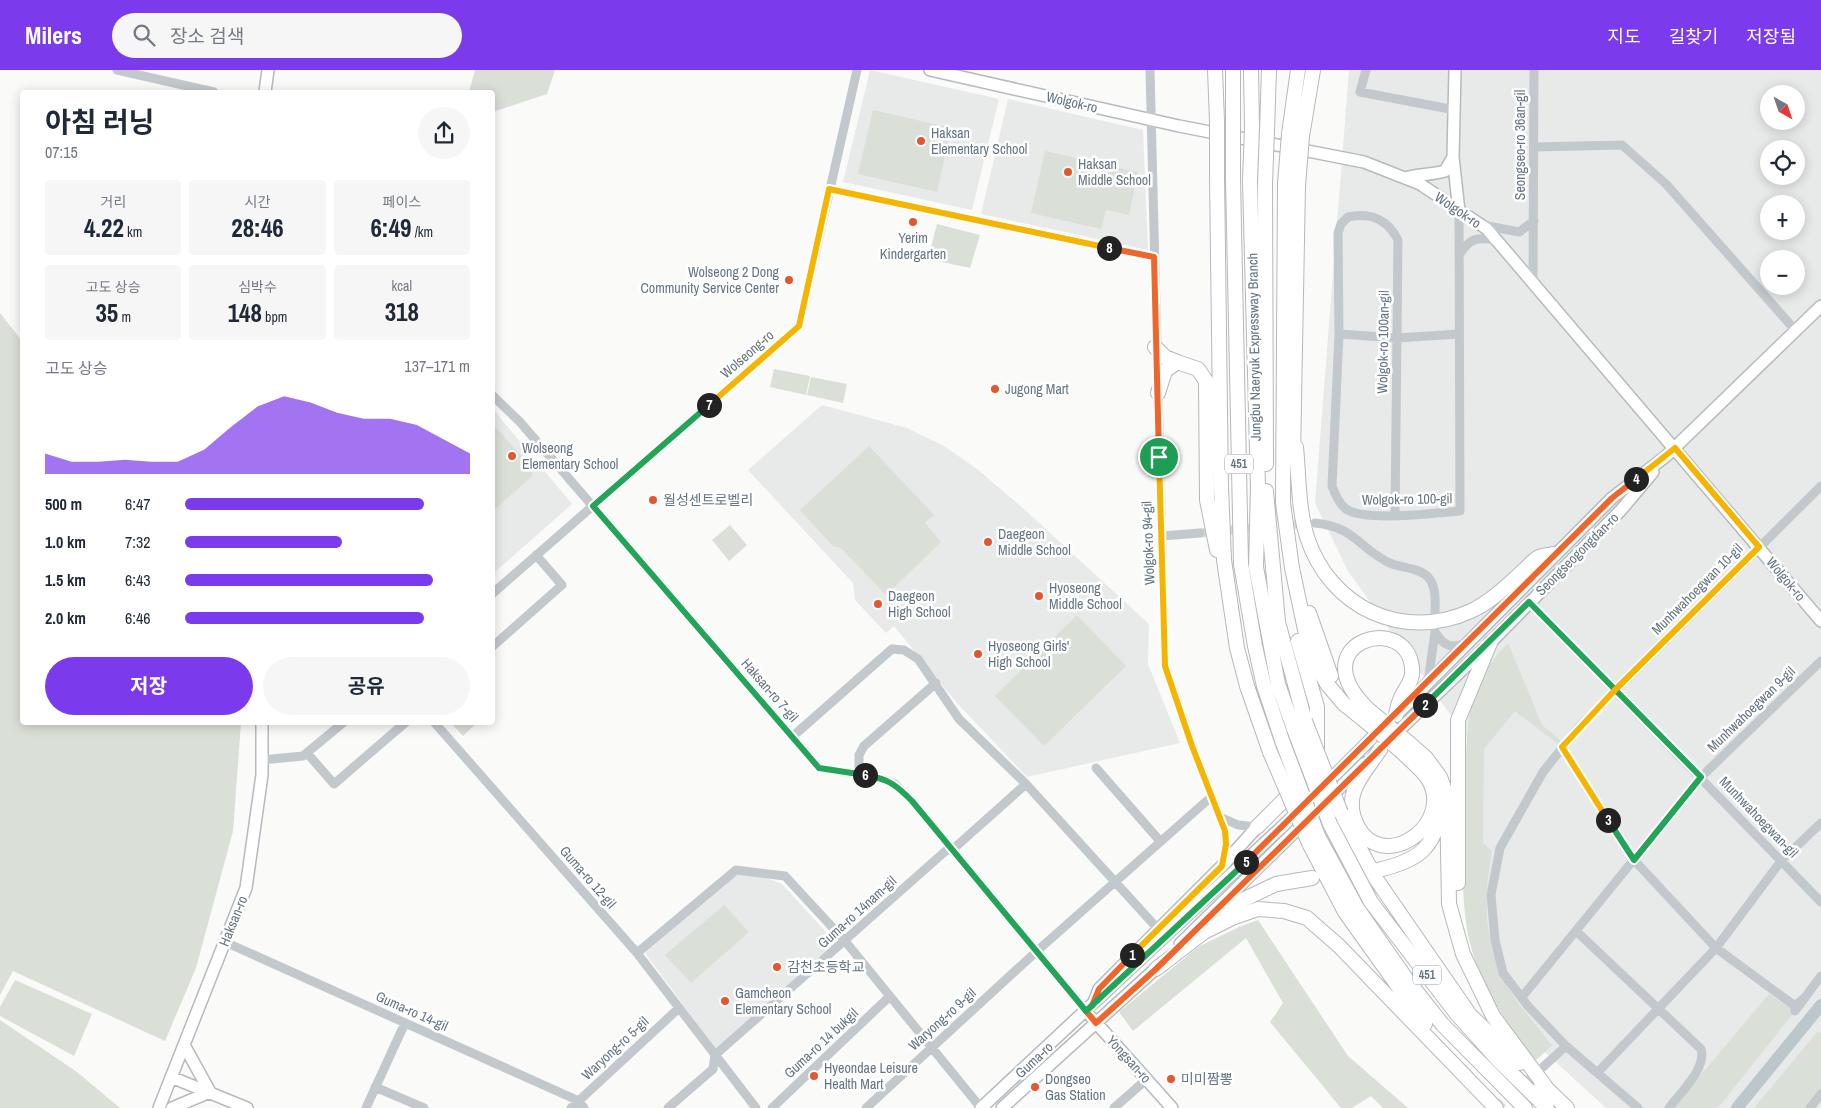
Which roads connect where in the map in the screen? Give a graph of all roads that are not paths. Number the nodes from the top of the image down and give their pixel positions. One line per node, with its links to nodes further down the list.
1 (117, 70): 15 (street)
2 (268, 70): 16 (main road)
3 (857, 70): 24 (street, Wolseong-ro)
4 (930, 70): 18 (main road, Wolgok-ro)
5 (1150, 70): 18 (street, Wolgok-ro 94-gil)
6 (1214, 70): 62 (highway, bridge)
7 (1233, 70): 88 (highway, Jungbu Naeryuk Expressway Branch / 451, bridge)
8 (1251, 70): 73 (highway, Jungbu Naeryuk Expressway Branch / 451, bridge)
9 (1269, 70): 73 (highway, bridge)
10 (1298, 70): 19 (highway)
11 (1313, 70): 19 (highway)
12 (1366, 70): 17 (street)
13 (1455, 70): 17 (main road)
14 (1534, 70): 20 (street, Seongseo-ro 36an-gil)
15 (205, 90)
16 (265, 90)
17 (1455, 110): 21 (main road)
18 (1150, 119): 22 (main road, Wolgok-ro); 31 (street, Wolgok-ro 94-gil)
19 (1296, 135): 23 (highway, bridge)
20 (1534, 147): 26 (street, Seongseo-ro 36an-gil); 34 (street)
21 (1453, 157): 22 (main road); 25 (main road)
22 (1404, 178): 25 (main road, Wolgok-ro)
23 (1292, 185): 42 (highway); 43 (highway)
24 (829, 189): 31 (street); 47 (street, Wolseong-ro)
25 (1459, 211): 28 (main road, Wolgok-ro); 30 (street, Wolgok-ro 100-gil)
26 (1534, 221): 28 (street); 32 (street, Seongseo-ro 36an-gil)
27 (1341, 224): 35 (street, Wolgok-ro 100-gil); 37 (street, Wolgok-ro 100an-gil)
28 (1480, 225): 29 (main road, Wolgok-ro)
29 (1496, 240): 30 (street); 32 (main road, Wolgok-ro)
30 (1459, 255): 36 (street, Wolgok-ro 100-gil)
31 (1154, 257): 38 (street, Wolgok-ro 94-gil)
32 (1533, 281): 44 (main road, Wolgok-ro)
33 (1821, 306): 34 (main road, Seongseogongdan-ro)
34 (1796, 330): 44 (main road, Seongseogongdan-ro)
35 (1339, 334): 37 (street); 48 (street, Wolgok-ro 100-gil)
36 (1459, 334): 37 (street); 48 (street, Wolgok-ro 100-gil)
37 (1397, 338): 48 (street, Wolgok-ro 100an-gil)
38 (1155, 347): 39 (highway); 40 (street, Wolgok-ro 94-gil)
39 (1177, 362): 40 (highway); 62 (highway)
40 (1158, 393): 51 (street, Wolgok-ro 94-gil)
41 (495, 398): 47 (street, Haksan-ro 7-gil)
42 (1284, 400): 67 (highway); 87 (highway)
43 (1294, 419): 53 (highway); 67 (highway)
44 (1675, 448): 45 (main road, Seongseogongdan-ro); 52 (main road, Wolgok-ro)
45 (1666, 457): 53 (main road, Seongseogongdan-ro); 56 (main road, Seongseogongdan-ro)
46 (1821, 486): 52 (street, Munhwahoegwan 10-gil)
47 (593, 506): 54 (street, Wolseong-ro); 74 (street, Haksan-ro 7-gil)
48 (1395, 516)
49 (1314, 523): 57 (street)
50 (1200, 532): 51 (street)
51 (1162, 536): 84 (street, Wolgok-ro 94-gil)
52 (1759, 547): 58 (main road, Wolgok-ro); 66 (street, Munhwahoegwan 10-gil)
53 (1554, 554): 59 (main road, Seongseogongdan-ro)
54 (536, 555): 55 (street, Wolseong-ro); 61 (street)
55 (495, 591)
56 (1529, 602): 60 (main road, Seongseogongdan-ro); 66 (street, Munhwahoegwan-gil)
57 (1435, 614)
58 (1821, 621)
59 (1469, 642): 64 (main road, Seongseogongdan-ro); 64 (street)
60 (1490, 643): 77 (main road, Seongseogongdan-ro); 101 (highway)
61 (495, 644)
62 (1237, 648): 88 (highway, bridge)
63 (1821, 661): 82 (street, Munhwahoegwan 9-gil)
64 (1428, 682): 68 (main road, Seongseogongdan-ro)
65 (936, 683): 74 (street); 81 (street); 83 (street)
66 (1614, 691): 76 (street, Munhwahoegwan 10-gil); 82 (street, Munhwahoegwan-gil)
67 (1367, 715): 68 (highway); 75 (highway)
68 (1396, 715): 112 (main road, Seongseogongdan-ro)
69 (262, 725): 79 (main road, Haksan-ro)
70 (340, 725): 78 (street)
71 (403, 725): 78 (street)
72 (437, 725): 106 (street, Guma-ro 12-gil)
73 (1299, 725): 126 (highway, bridge); 146 (highway, Jungbu Naeryuk Expressway Branch / 451, bridge)
74 (792, 737): 81 (street, Haksan-ro 7-gil)
75 (1405, 747): 77 (highway); 94 (highway); 101 (highway)
76 (1562, 747): 91 (street); 110 (street, Munhwahoegwan 10-gil)
77 (1381, 748): 107 (main road, Seongseogongdan-ro)
78 (307, 753): 79 (street)
79 (262, 760): 103 (main road, Haksan-ro)
80 (1096, 768): 89 (street)
81 (859, 774): 90 (street, Haksan-ro 7-gil)
82 (1701, 777): 91 (street, Munhwahoegwan 9-gil); 92 (street, Munhwahoegwan-gil)
83 (1026, 784): 90 (street, Guma-ro 14nam-gil); 96 (street)
84 (1211, 796): 85 (street, Wolgok-ro 94-gil); 89 (street, Waryong-ro 9-gil)
85 (1220, 818): 87 (street); 93 (street, Wolgok-ro 94-gil)
86 (1821, 823): 92 (street)
87 (1257, 827): 93 (main road)
88 (1314, 839): 124 (highway); 145 (highway, Jungbu Naeryuk Expressway Branch / 451)
89 (1160, 840): 96 (street, Waryong-ro 9-gil)
90 (950, 849): 102 (street, Guma-ro 14nam-gil); 105 (street, Haksan-ro 7-gil)
91 (1634, 860): 99 (street, Munhwahoegwan 9-gil); 104 (street)
92 (1781, 861): 97 (street, Munhwahoegwan-gil); 104 (street)
93 (1222, 866): 98 (main road)
94 (1378, 870)
95 (1312, 878): 100 (highway)
96 (1114, 882): 98 (street); 105 (street, Waryong-ro 9-gil)
97 (1821, 902)
98 (1158, 929): 112 (main road)
99 (1576, 931): 110 (street, Munhwahoegwan 9-gil); 113 (street)
100 (1204, 932): 107 (highway); 124 (highway)
101 (1457, 934): 126 (highway)
102 (845, 941): 106 (street); 109 (street); 119 (street, Guma-ro 14nam-gil)
103 (225, 942): 114 (street, Guma-ro 14-gil); 116 (main road, Haksan-ro)
104 (1716, 948): 108 (street); 113 (street)
105 (1037, 951): 112 (street, Haksan-ro 7-gil); 118 (street, Waryong-ro 9-gil)
106 (637, 952): 111 (street, Guma-ro 12-gil)
107 (1156, 969): 115 (main road, Seongseogongdan-ro)
108 (1821, 976)
109 (889, 997): 118 (street); 138 (street, Guma-ro 14 bukgil)
110 (1522, 997): 117 (street, Munhwahoegwan 10-gil)
111 (679, 1008): 119 (street, Guma-ro 12-gil); 129 (street, Waryong-ro 5-gil)
112 (1089, 1008): 115 (main road, Yongsan-ro); 140 (main road, Guma-ro)
113 (1658, 1010): 121 (street); 149 (street)
114 (405, 1023): 125 (street); 129 (street, Guma-ro 14-gil)
115 (1096, 1023): 123 (main road, Yongsan-ro); 141 (main road, Guma-ro)
116 (184, 1045): 122 (main road, Haksan-ro); 127 (main road)
117 (1566, 1046): 120 (street); 121 (street, Munhwahoegwan 10-gil)
118 (931, 1048): 139 (street, Waryong-ro 9-gil); 140 (street)
119 (716, 1055): 136 (street); 137 (street, Guma-ro 12-gil)
120 (1543, 1067)
121 (1598, 1072): 148 (street, Munhwahoegwan 10-gil)
122 (171, 1077): 127 (main road); 130 (main road, Haksan-ro)
123 (1147, 1079): 142 (street); 143 (main road, Yongsan-ro)
124 (1473, 1085): 144 (highway)
125 (376, 1087): 133 (street); 134 (street)
126 (1548, 1090): 147 (highway)
127 (210, 1092): 131 (main road); 132 (main road)
128 (1821, 1094): 150 (street)
129 (582, 1105): 135 (street, Waryong-ro 5-gil)
130 (159, 1108)
131 (172, 1108)
132 (247, 1108)
133 (366, 1108)
134 (424, 1108)
135 (571, 1108)
136 (668, 1108)
137 (756, 1108)
138 (772, 1108)
139 (866, 1108)
140 (981, 1108)
141 (1002, 1108)
142 (1114, 1108)
143 (1172, 1108)
144 (1496, 1108)
145 (1525, 1108)
146 (1547, 1108)
147 (1568, 1108)
148 (1638, 1108)
149 (1669, 1108)
150 (1810, 1108)

